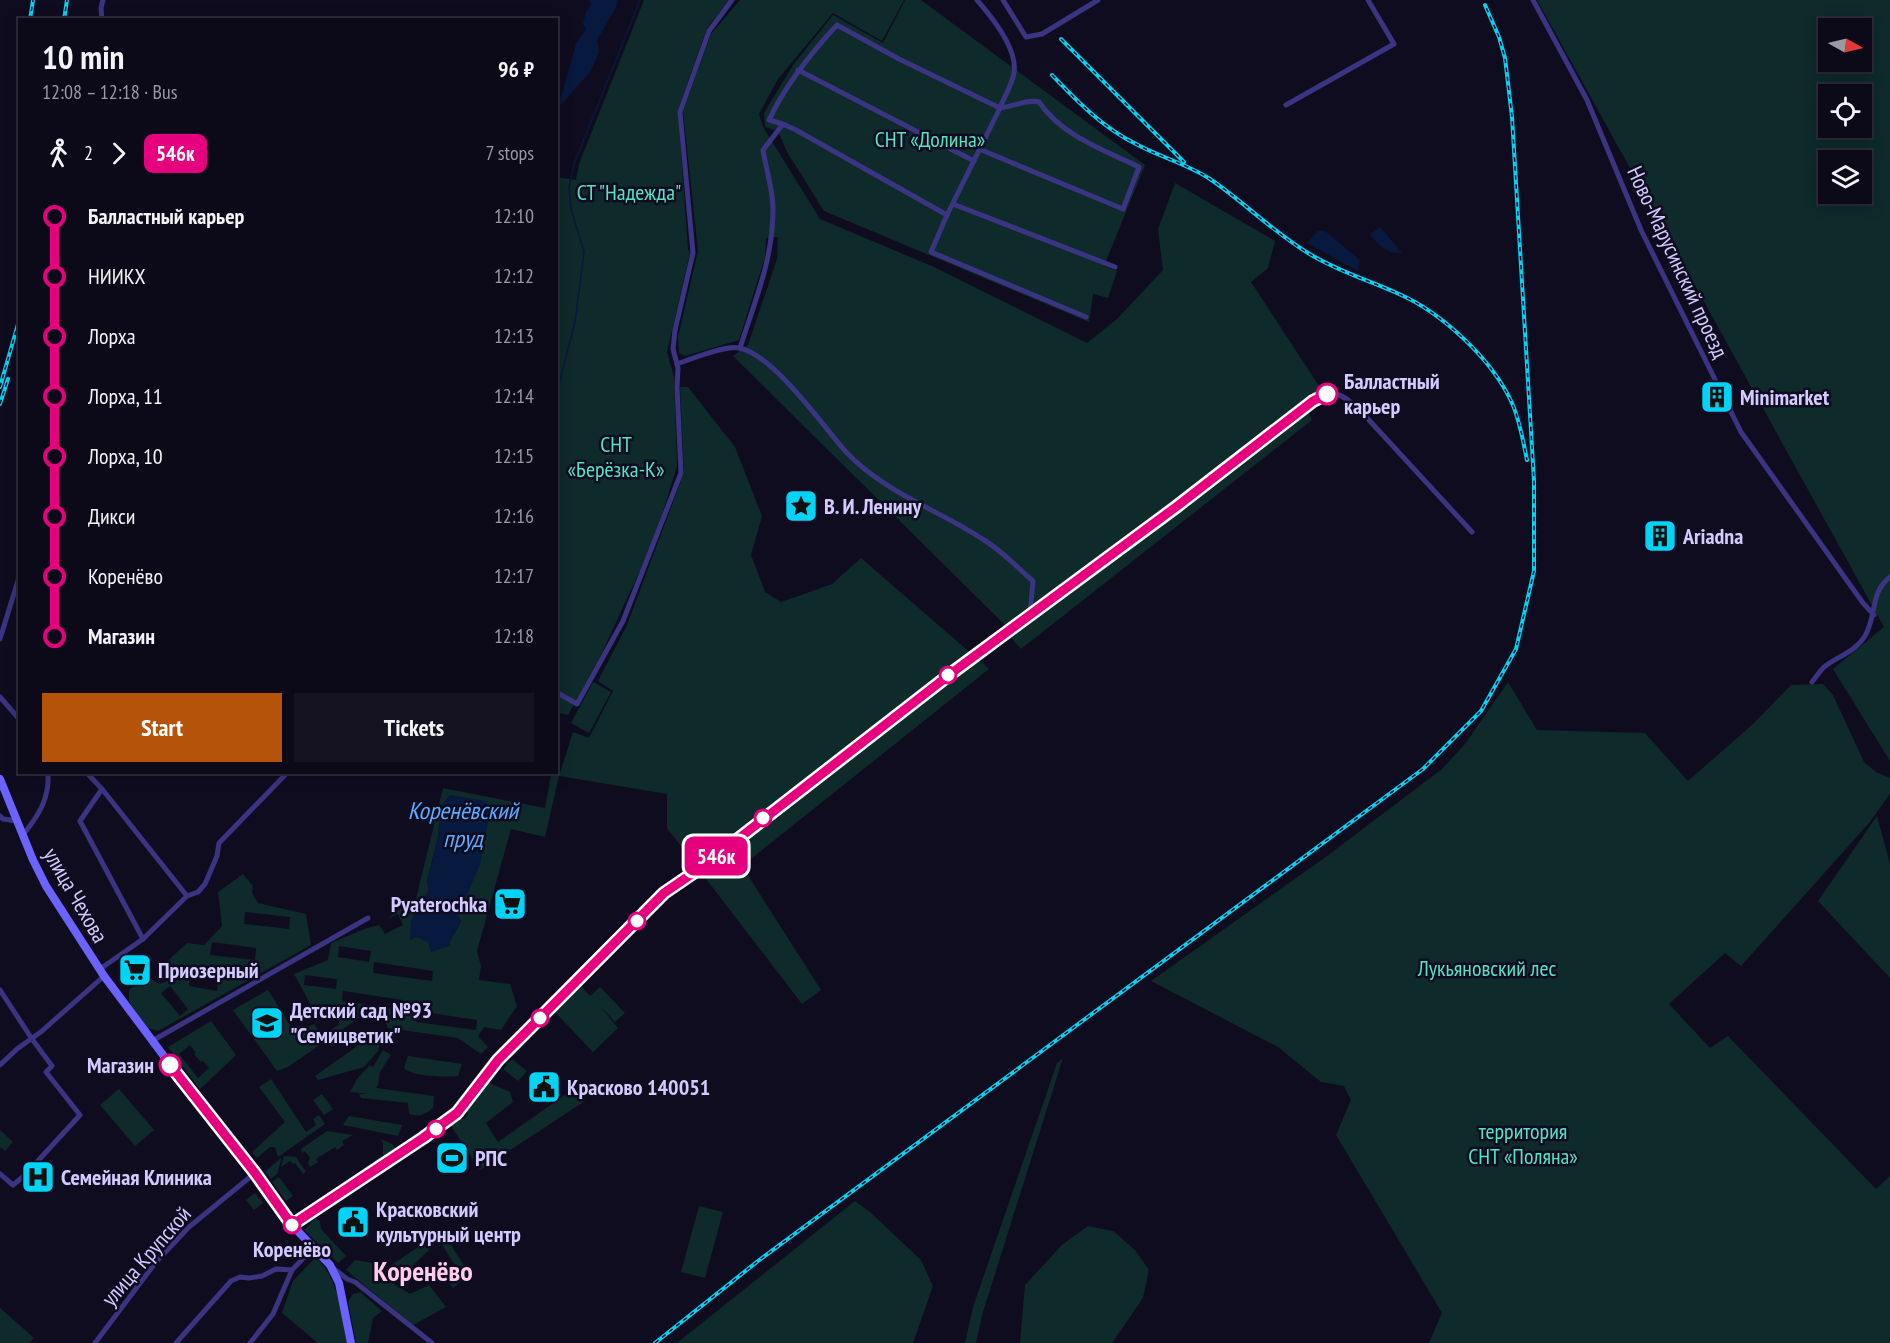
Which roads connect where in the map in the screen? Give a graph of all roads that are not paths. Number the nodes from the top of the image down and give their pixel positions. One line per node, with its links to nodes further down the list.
1 (103, 0): 8 (street)
2 (732, 0): 20 (street)
3 (977, 0): 11 (street)
4 (1003, 0): 5 (street)
5 (1098, 0)
6 (1368, 0): 10 (street)
7 (1533, 0): 25 (street, Ново-Марусинский проезд)
8 (102, 18)
9 (798, 70): 11 (street); 12 (street); 14 (street)
10 (1286, 105)
11 (1000, 108): 13 (street); 13 (street)
12 (783, 124): 16 (street); 19 (street)
13 (979, 149): 14 (street)
14 (974, 161): 15 (street)
15 (953, 204): 16 (street); 17 (street)
16 (946, 215): 18 (street)
17 (1115, 267)
18 (1086, 317)
19 (740, 348): 20 (street); 24 (street)
20 (677, 364): 28 (street)
21 (1472, 532): 24 (street)
22 (1890, 577): 25 (street)
23 (18, 580): 26 (street)
24 (1030, 614): 49 (street)
25 (1874, 615): 27 (street)
26 (0, 639)
27 (1812, 682)
28 (558, 693)
29 (0, 697): 30 (street)
30 (18, 718)
31 (48, 774): 38 (street)
32 (88, 774): 35 (street)
33 (286, 774): 39 (street)
34 (0, 779): 37 (main road, улица Чехова)
35 (102, 789): 39 (street); 41 (street)
36 (0, 816): 37 (street)
37 (17, 821): 38 (main road, улица Чехова)
38 (23, 835): 42 (main road, улица Чехова)
39 (187, 896): 41 (street)
40 (368, 918): 45 (street)
41 (143, 939): 42 (street)
42 (102, 973): 44 (street); 45 (main road, улица Чехова)
43 (0, 990): 44 (street)
44 (32, 1039): 46 (street); 48 (street)
45 (152, 1041): 47 (main road, улица Чехова)
46 (0, 1065)
47 (255, 1173): 49 (main road, улица Чехова); 55 (street, улица Крупской)
48 (0, 1174)
49 (292, 1225): 50 (main road, улица Чехова)
50 (313, 1248): 51 (main road, улица Чехова); 52 (street)
51 (330, 1265): 53 (street); 54 (main road, улица Чехова)
52 (292, 1270): 56 (street); 57 (street)
53 (347, 1279): 54 (street); 59 (street)
54 (339, 1283): 58 (main road, улица Чехова)
55 (95, 1343)
56 (176, 1343)
57 (250, 1343)
58 (351, 1343)
59 (432, 1343)

